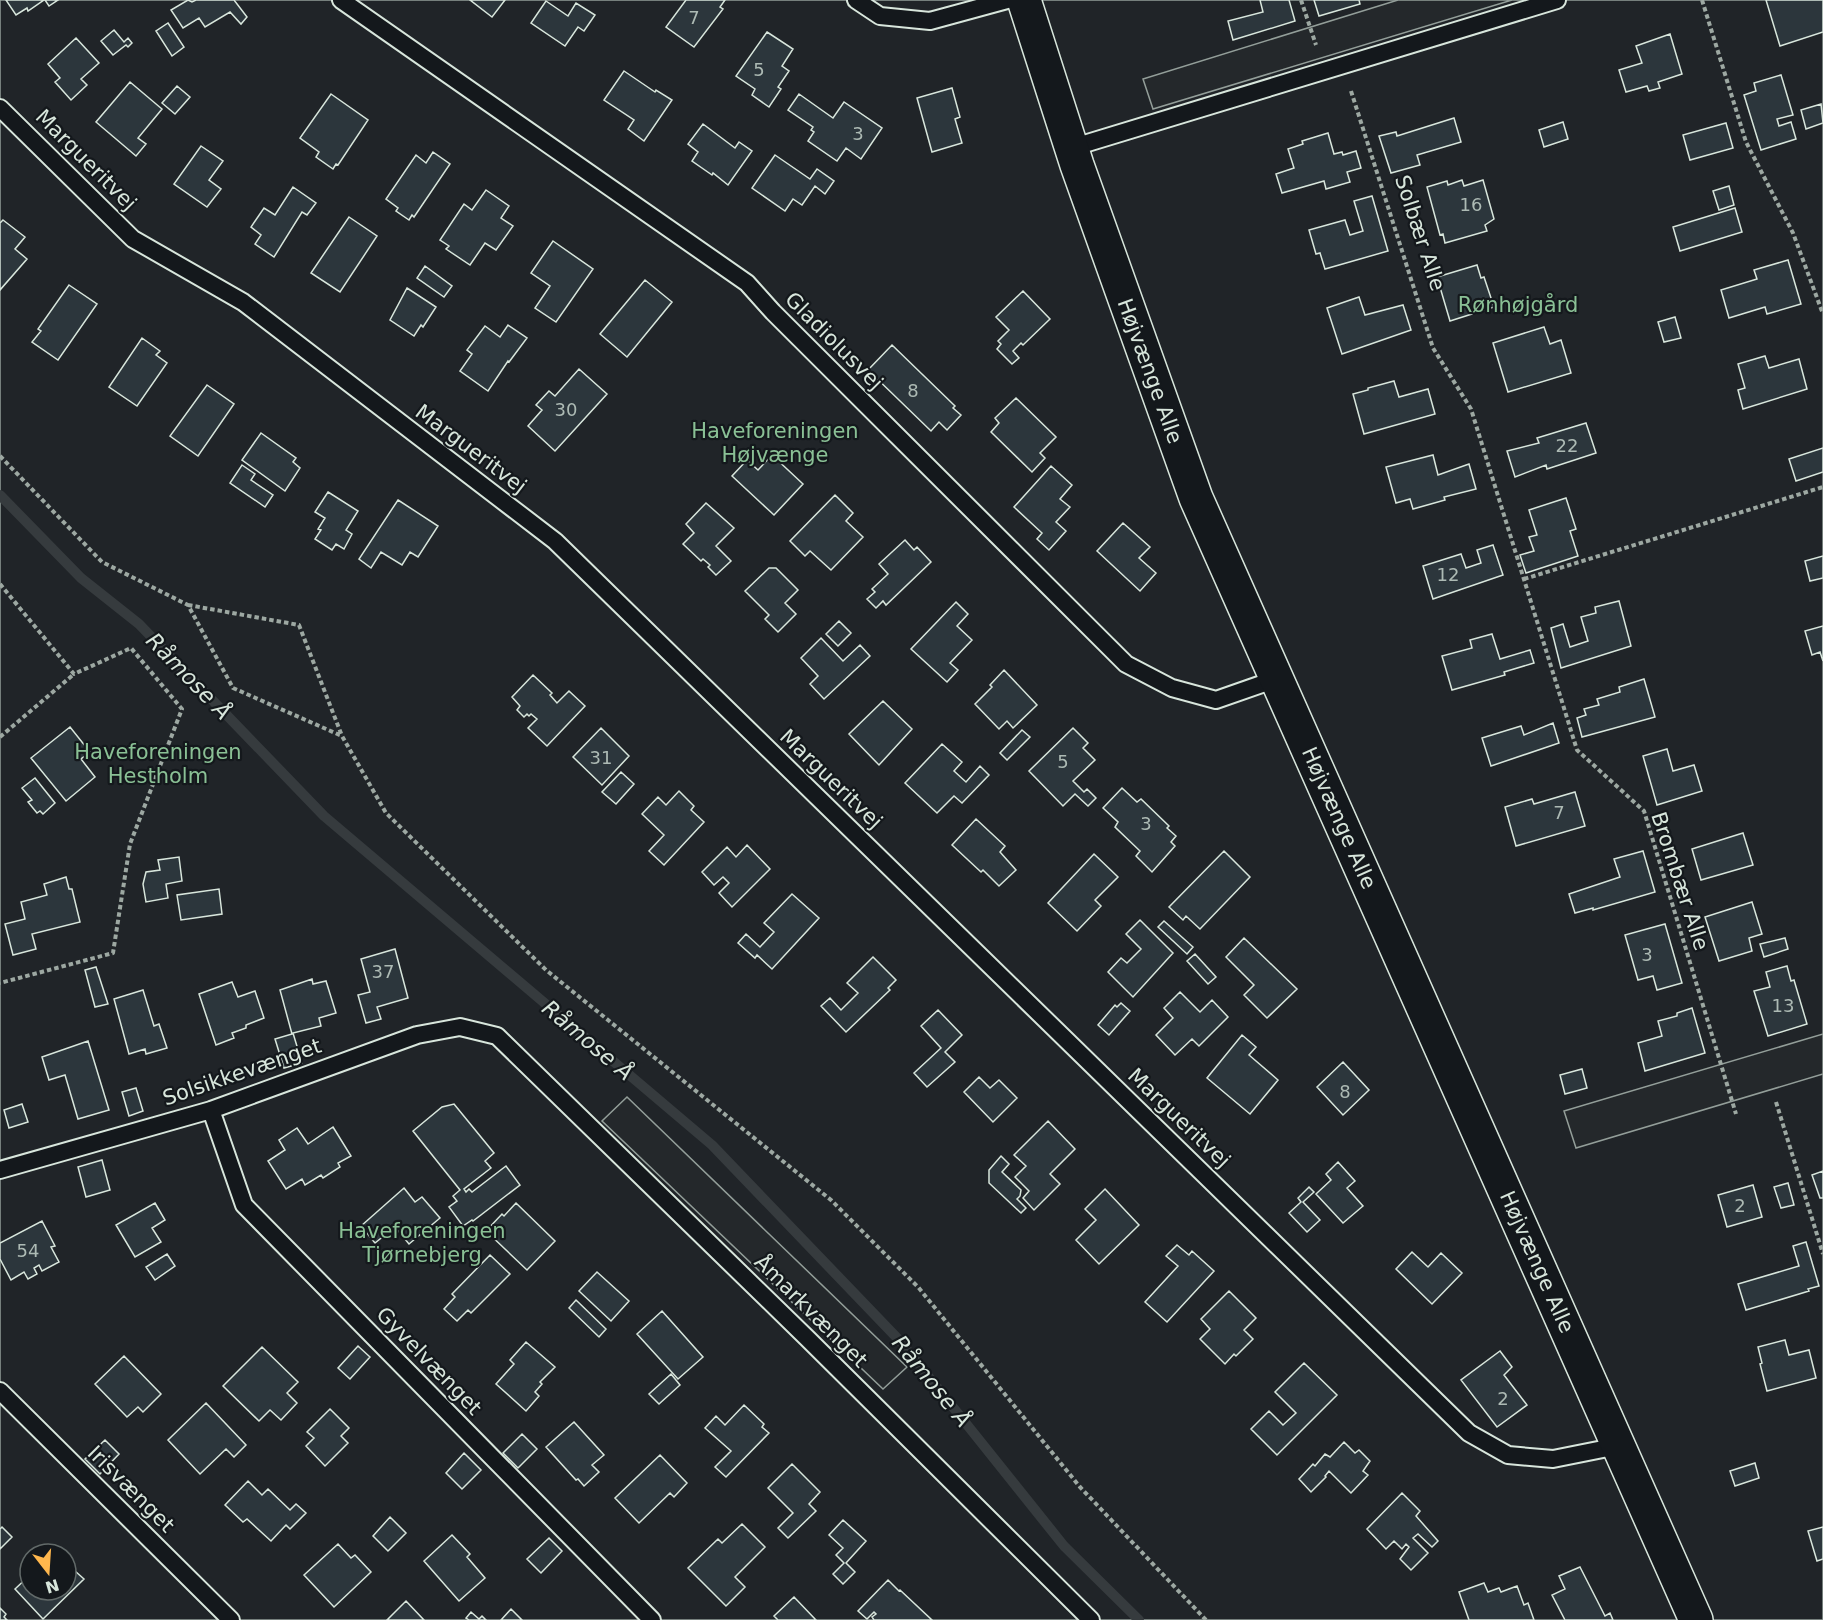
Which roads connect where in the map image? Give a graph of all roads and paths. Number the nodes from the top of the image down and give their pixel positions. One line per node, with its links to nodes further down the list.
1 (341, 0): 19 (lane, Gladiolusvej)
2 (856, 0): 3 (lane)
3 (1007, 0)
4 (1024, 0): 11 (street, Højvænge Alle)
5 (1301, 0): 9 (path)
6 (1557, 0): 8 (lane)
7 (1702, 0): 12 (path)
8 (1343, 66): 9 (lane); 15 (path, Solbær Alle)
9 (1324, 71): 11 (lane)
10 (0, 108): 30 (lane, Margueritvej)
11 (1071, 148): 19 (street, Højvænge Alle)
12 (1823, 314)
13 (0, 456): 17 (path)
14 (1823, 487): 15 (path)
15 (1524, 579): 26 (path, Brombær Alle)
16 (0, 584): 18 (path)
17 (188, 605): 20 (path); 20 (path)
18 (74, 674): 21 (path); 22 (path)
19 (1276, 679): 30 (street, Højvænge Alle)
20 (342, 736): 34 (path)
21 (0, 737)
22 (0, 982)
23 (497, 1036): 25 (lane, Solsikkevænget); 33 (lane, Åmarkvænget)
24 (1776, 1102): 28 (path)
25 (212, 1110): 27 (lane, Solsikkevænget); 32 (lane, Gyvelvænget)
26 (1736, 1114)
27 (0, 1170)
28 (1823, 1254)
29 (0, 1391): 31 (lane, Irisvænget)
30 (1618, 1446): 35 (street, Højvænge Alle)
31 (231, 1620)
32 (652, 1620)
33 (1091, 1620)
34 (1206, 1620)
35 (1696, 1620)

